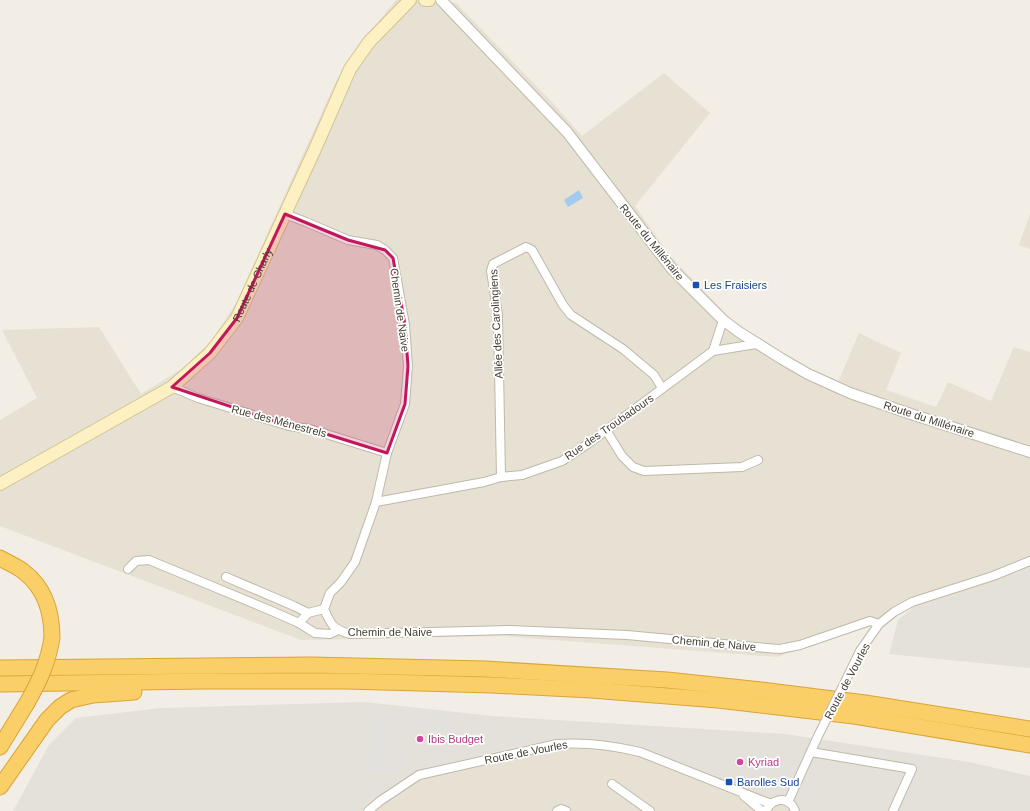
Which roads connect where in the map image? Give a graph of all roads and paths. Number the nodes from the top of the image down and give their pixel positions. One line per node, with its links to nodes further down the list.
1 (410, 0): 5 (main road, Route de Charly)
2 (425, 0): 3 (main road)
3 (429, 0)
4 (441, 0): 6 (street, Route du Millénaire)
5 (284, 214): 9 (main road, Route de Charly); 13 (street, Chemin de Naive)
6 (723, 320): 7 (street, Route du Millénaire); 8 (street)
7 (756, 344): 8 (street, Rue des Troubadours); 12 (street, Route du Millénaire)
8 (713, 351): 10 (street, Rue des Troubadours)
9 (172, 387): 13 (street, Rue des Ménestrels); 16 (main road, Route de Charly)
10 (662, 388): 11 (street, Rue des Troubadours); 15 (street, Allée des Carolingiens)
11 (606, 430): 14 (street); 15 (street, Rue des Troubadours)
12 (1030, 452)
13 (387, 453): 17 (street, Chemin de Naive)
14 (758, 460)
15 (501, 477): 17 (street, Rue des Troubadours)
16 (0, 484)
17 (376, 502): 22 (street, Chemin de Naive)
18 (0, 558): 34 (highway, bridge)
19 (1030, 561): 25 (street, Route de Vourles)
20 (128, 569): 24 (street)
21 (226, 577): 23 (street)
22 (324, 609): 23 (street); 26 (street, Chemin de Naive)
23 (308, 613): 24 (street)
24 (299, 623): 26 (street)
25 (879, 624): 26 (street, Chemin de Naive); 35 (street, Route de Vourles, bridge)
26 (338, 630)
27 (0, 658): 29 (highway)
28 (0, 668): 29 (highway)
29 (73, 668): 32 (highway)
30 (206, 681): 31 (highway); 33 (highway); 37 (highway)
31 (0, 684)
32 (1030, 729)
33 (1030, 745)
34 (0, 747)
35 (811, 752): 39 (street, Route de Vourles); 47 (street)
36 (612, 784): 44 (street)
37 (0, 787)
38 (737, 790): 40 (street, Route de Vourles); 41 (street, Route de Vourles); 45 (street, Route de Vourles)
39 (788, 802): 40 (street); 46 (street)
40 (768, 807)
41 (368, 811)
42 (557, 811): 43 (street)
43 (566, 811)
44 (650, 811)
45 (762, 811)
46 (795, 811)
47 (893, 811)

